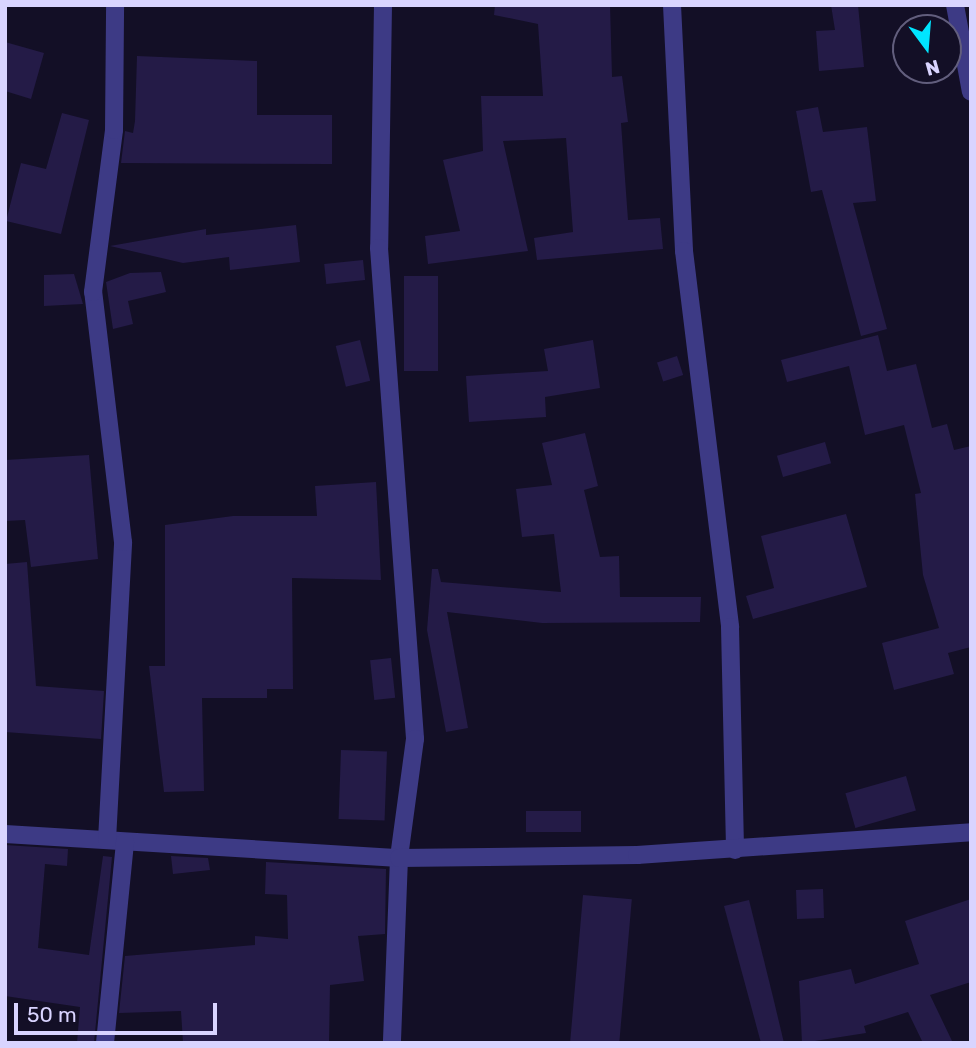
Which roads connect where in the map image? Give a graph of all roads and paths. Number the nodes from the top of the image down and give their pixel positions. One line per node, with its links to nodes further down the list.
1 (115, 5): 8 (street)
2 (383, 5): 10 (street)
3 (672, 5): 9 (street)
4 (955, 5): 5 (street)
5 (971, 92)
6 (971, 832): 9 (street)
7 (5, 834): 8 (street)
8 (116, 841): 10 (street); 11 (street)
9 (735, 850): 10 (street)
10 (399, 858): 12 (street)
11 (106, 1043)
12 (392, 1043)

